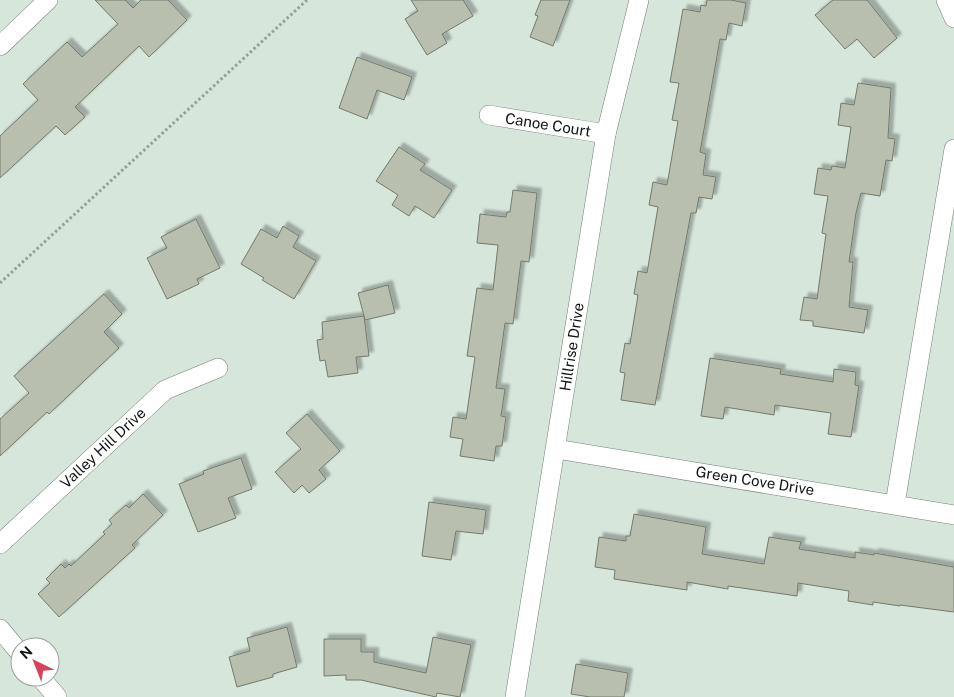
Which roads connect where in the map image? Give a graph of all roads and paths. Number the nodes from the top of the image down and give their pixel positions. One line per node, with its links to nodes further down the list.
1 (48, 0): 6 (street)
2 (307, 0): 10 (path)
3 (639, 0): 8 (street, Hillrise Drive)
4 (946, 0): 5 (street)
5 (954, 18)
6 (0, 46)
7 (490, 115): 8 (street, Canoe Court)
8 (606, 134): 12 (street, Hillrise Drive)
9 (954, 149): 13 (street)
10 (0, 283)
11 (218, 368): 15 (street, Valley Hill Drive)
12 (556, 449): 13 (street, Green Cove Drive); 20 (street, Hillrise Drive)
13 (895, 504): 14 (street, Green Cove Drive)
14 (954, 514)
15 (0, 544)
16 (0, 629): 17 (street)
17 (10, 641)
18 (48, 687): 19 (street)
19 (57, 697)
20 (515, 697)

